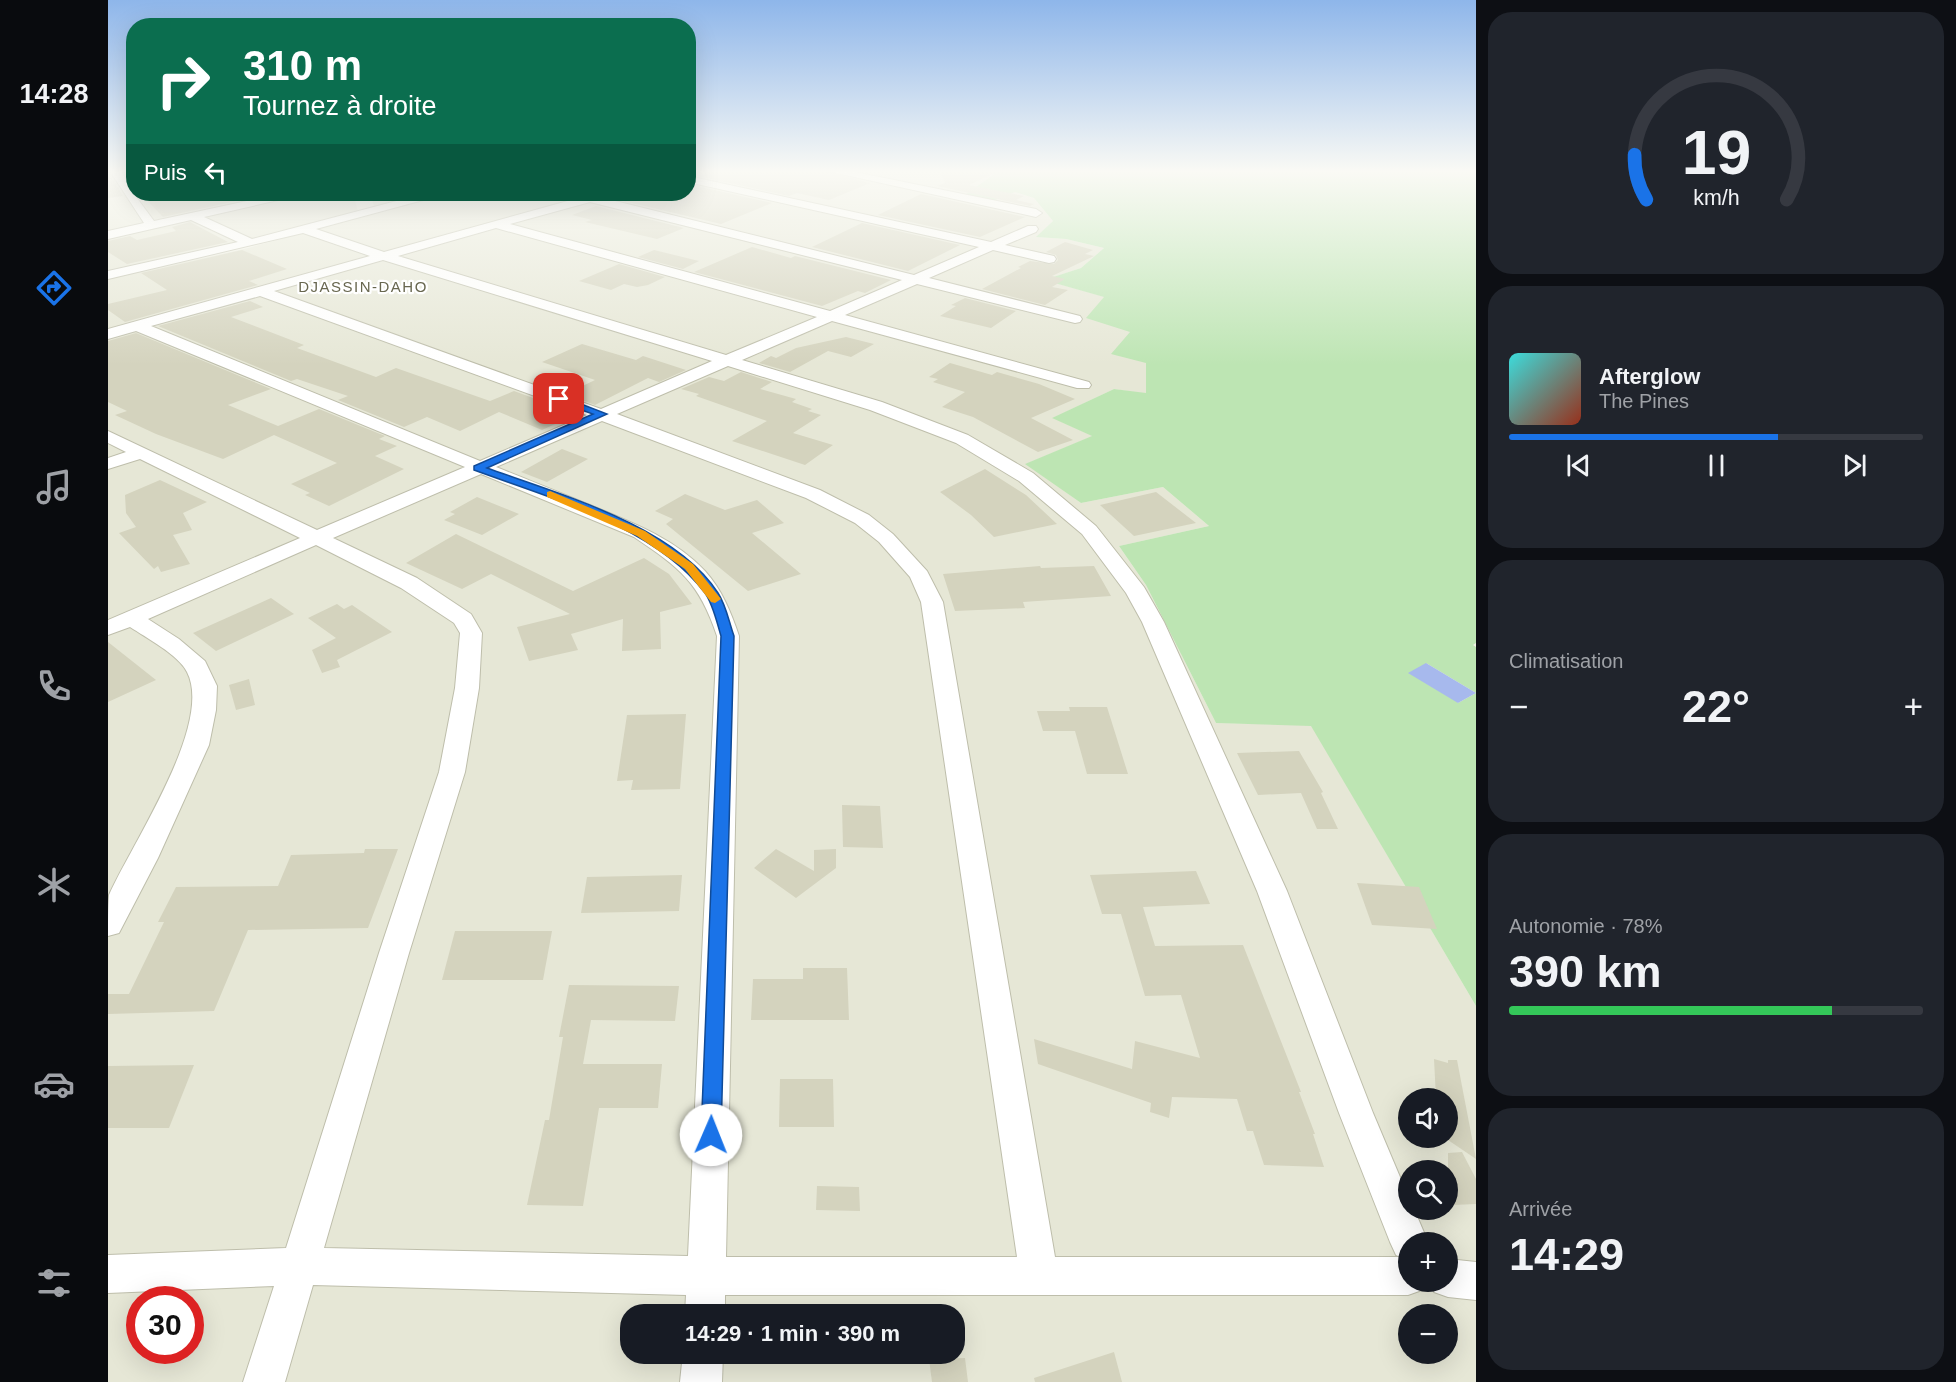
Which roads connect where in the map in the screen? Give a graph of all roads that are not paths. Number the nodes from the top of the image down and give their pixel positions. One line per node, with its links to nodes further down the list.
1 (235, 235): 9 (street)
2 (279, 235): 9 (street)
3 (322, 235): 11 (street)
4 (455, 235): 11 (street)
5 (537, 235): 16 (street)
6 (740, 235): 14 (street)
7 (944, 235): 10 (street)
8 (1010, 235): 10 (street)
9 (251, 243): 13 (street)
10 (992, 246): 12 (street); 14 (street)
11 (383, 256): 15 (street); 20 (street)
12 (1049, 259)
13 (111, 272)
14 (915, 279): 16 (street); 17 (street)
15 (260, 291): 18 (street); 22 (street)
16 (830, 316): 20 (street); 21 (street)
17 (1075, 319)
18 (137, 326): 19 (street); 26 (street)
19 (108, 334)
20 (725, 361): 22 (street); 31 (street)
21 (1083, 385)
22 (602, 414): 26 (street); 35 (street)
23 (108, 436): 24 (street)
24 (142, 452): 25 (street); 27 (street)
25 (108, 464)
26 (478, 468): 27 (street); 34 (street)
27 (315, 538): 28 (street); 32 (street)
28 (132, 618): 29 (street); 30 (street)
29 (108, 628)
30 (108, 925)
31 (1405, 1232)
32 (300, 1266): 33 (street); 34 (street); 41 (street)
33 (108, 1274)
34 (708, 1276): 35 (street); 39 (street)
35 (1039, 1276): 36 (street)
36 (1398, 1276)
37 (1458, 1279): 38 (street)
38 (1476, 1281)
39 (706, 1304)
40 (702, 1364): 42 (street)
41 (264, 1382)
42 (701, 1382)

